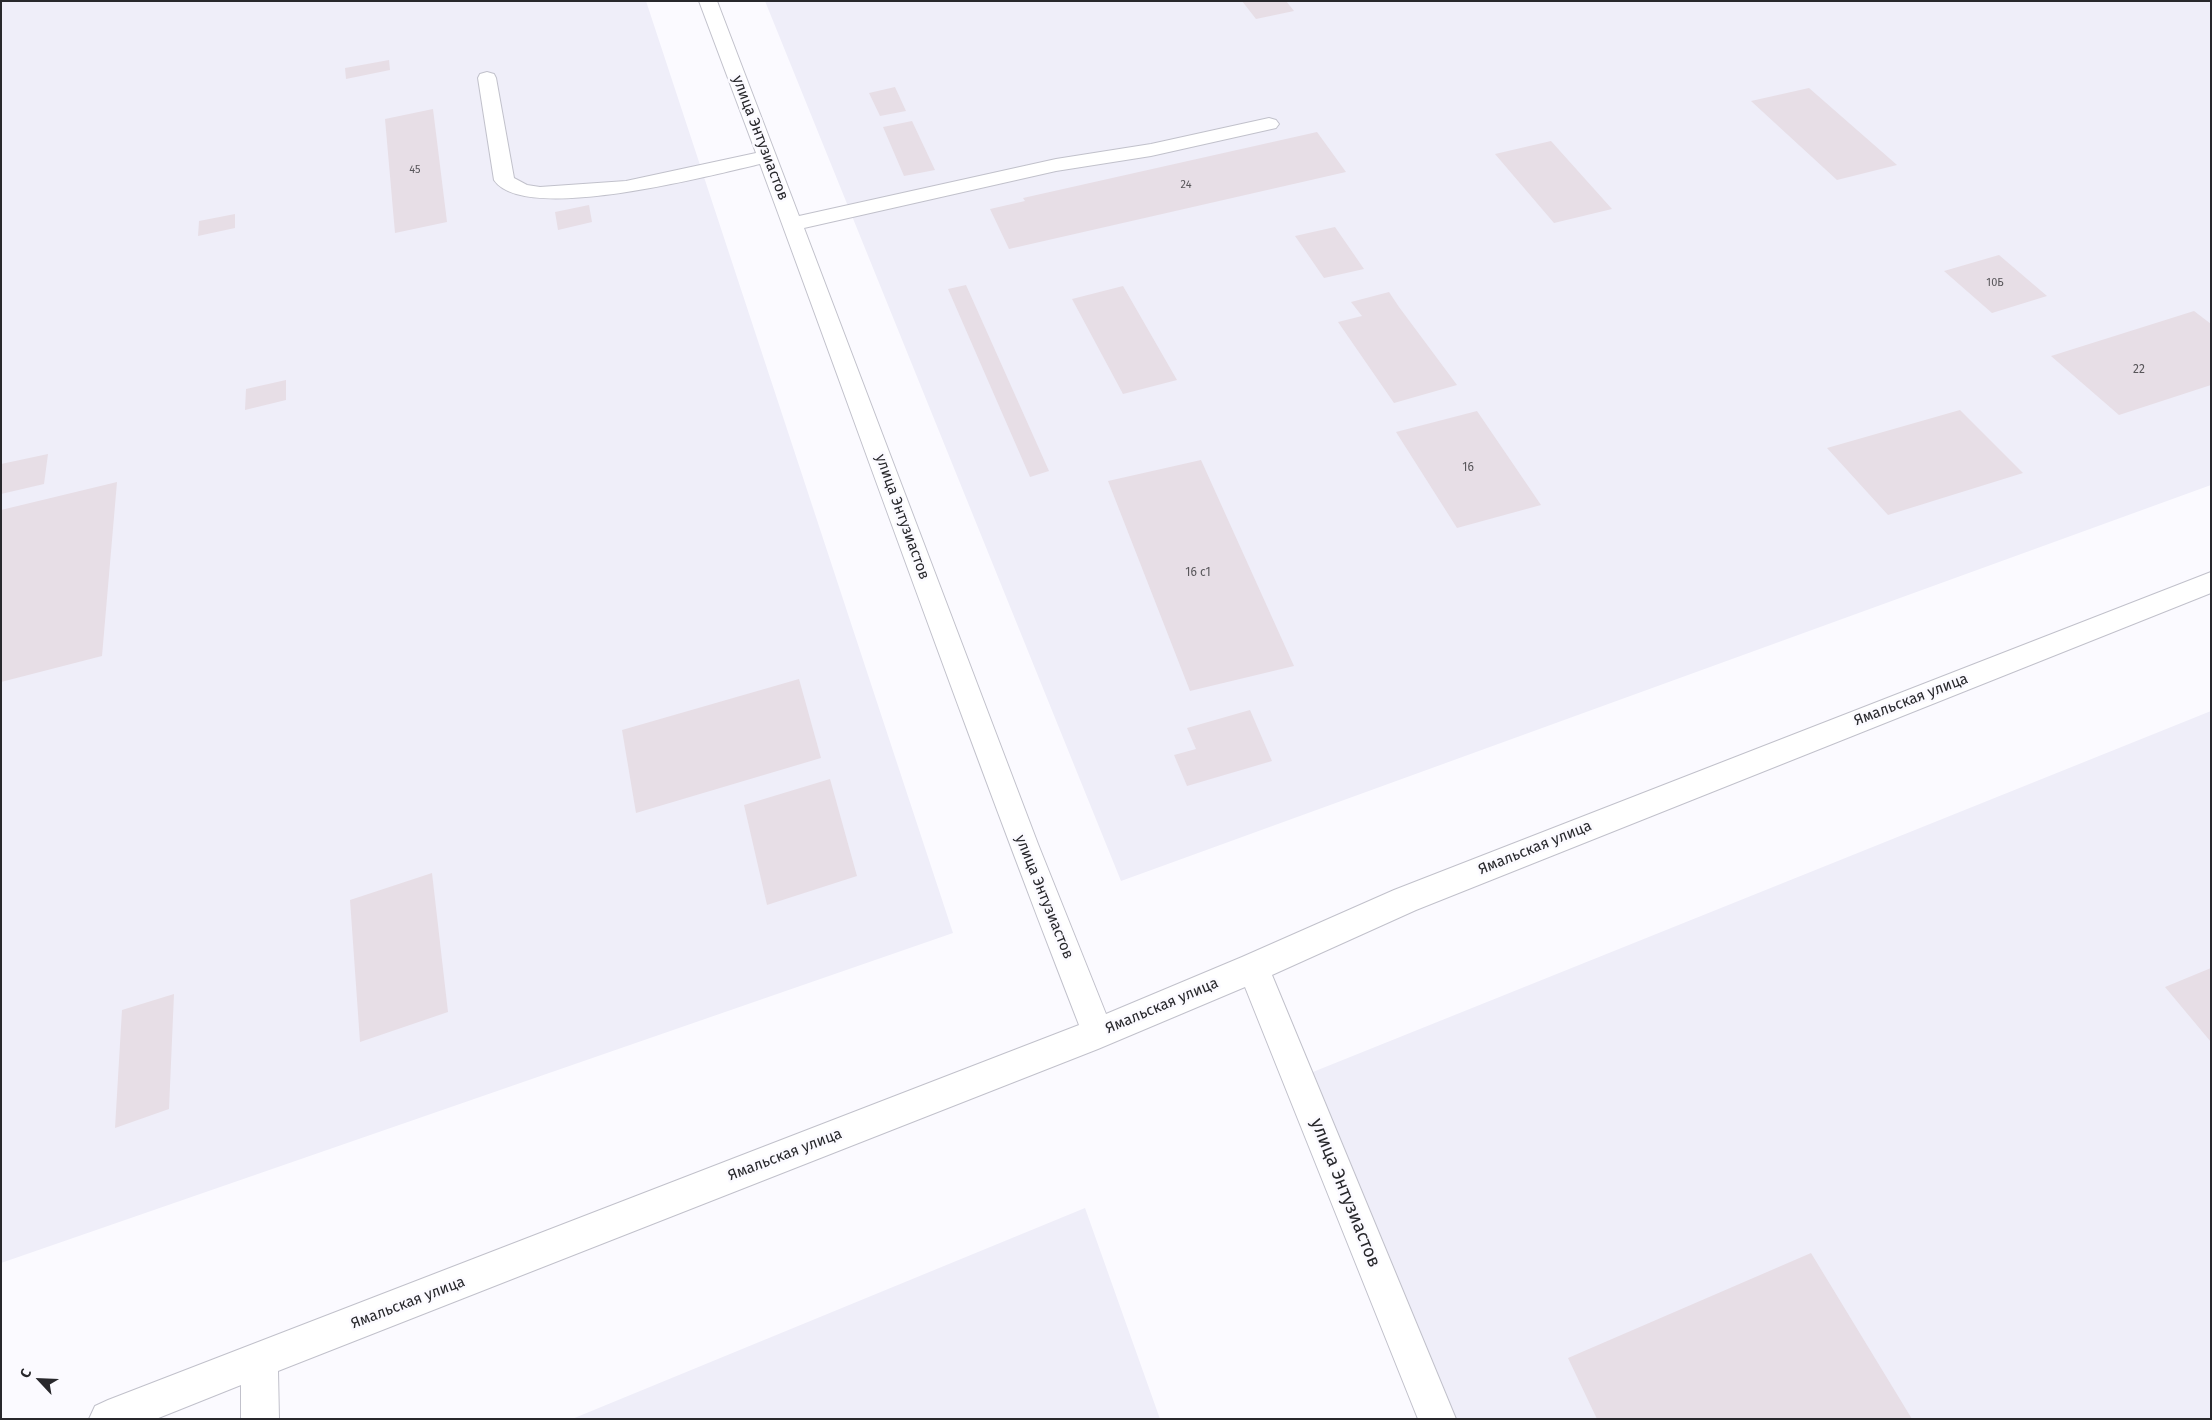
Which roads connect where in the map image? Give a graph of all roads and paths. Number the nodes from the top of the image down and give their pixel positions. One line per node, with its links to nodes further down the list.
1 (708, 1): 4 (street, улица Энтузиастов)
2 (487, 78): 4 (street)
3 (1269, 124): 5 (street)
4 (766, 157): 5 (street, улица Энтузиастов)
5 (792, 224): 8 (street, улица Энтузиастов)
6 (2211, 582): 7 (street, Ямальская улица)
7 (1253, 968): 8 (street, Ямальская улица); 12 (street, улица Энтузиастов)
8 (1098, 1033): 9 (street, Ямальская улица)
9 (260, 1361): 10 (street, Ямальская улица); 11 (street)
10 (108, 1419)
11 (260, 1419)
12 (1436, 1419)

